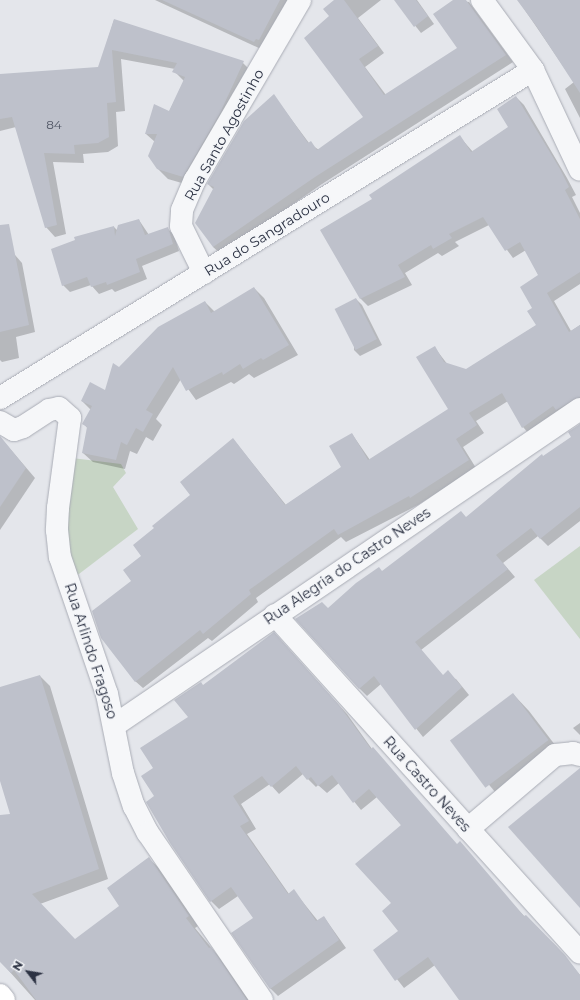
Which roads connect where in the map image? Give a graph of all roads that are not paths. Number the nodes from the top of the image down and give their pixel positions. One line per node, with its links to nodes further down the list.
1 (300, 0): 5 (street, Rua Santo Agostinho)
2 (482, 0): 3 (street)
3 (533, 70): 4 (street); 5 (street, Rua do Sangradouro)
4 (580, 170)
5 (204, 273): 6 (street, Rua do Sangradouro)
6 (0, 398)
7 (580, 409): 9 (street, Rua Alegria do Castro Neves)
8 (0, 422): 10 (street, Rua Arlindo Fragoso)
9 (275, 615): 10 (street, Rua Alegria do Castro Neves); 12 (street, Rua Castro Neves)
10 (115, 725): 16 (street, Rua Arlindo Fragoso)
11 (580, 755): 12 (street)
12 (468, 829): 13 (street, Rua Castro Neves)
13 (580, 953)
14 (0, 995): 15 (main road)
15 (4, 1000)
16 (262, 1000)

